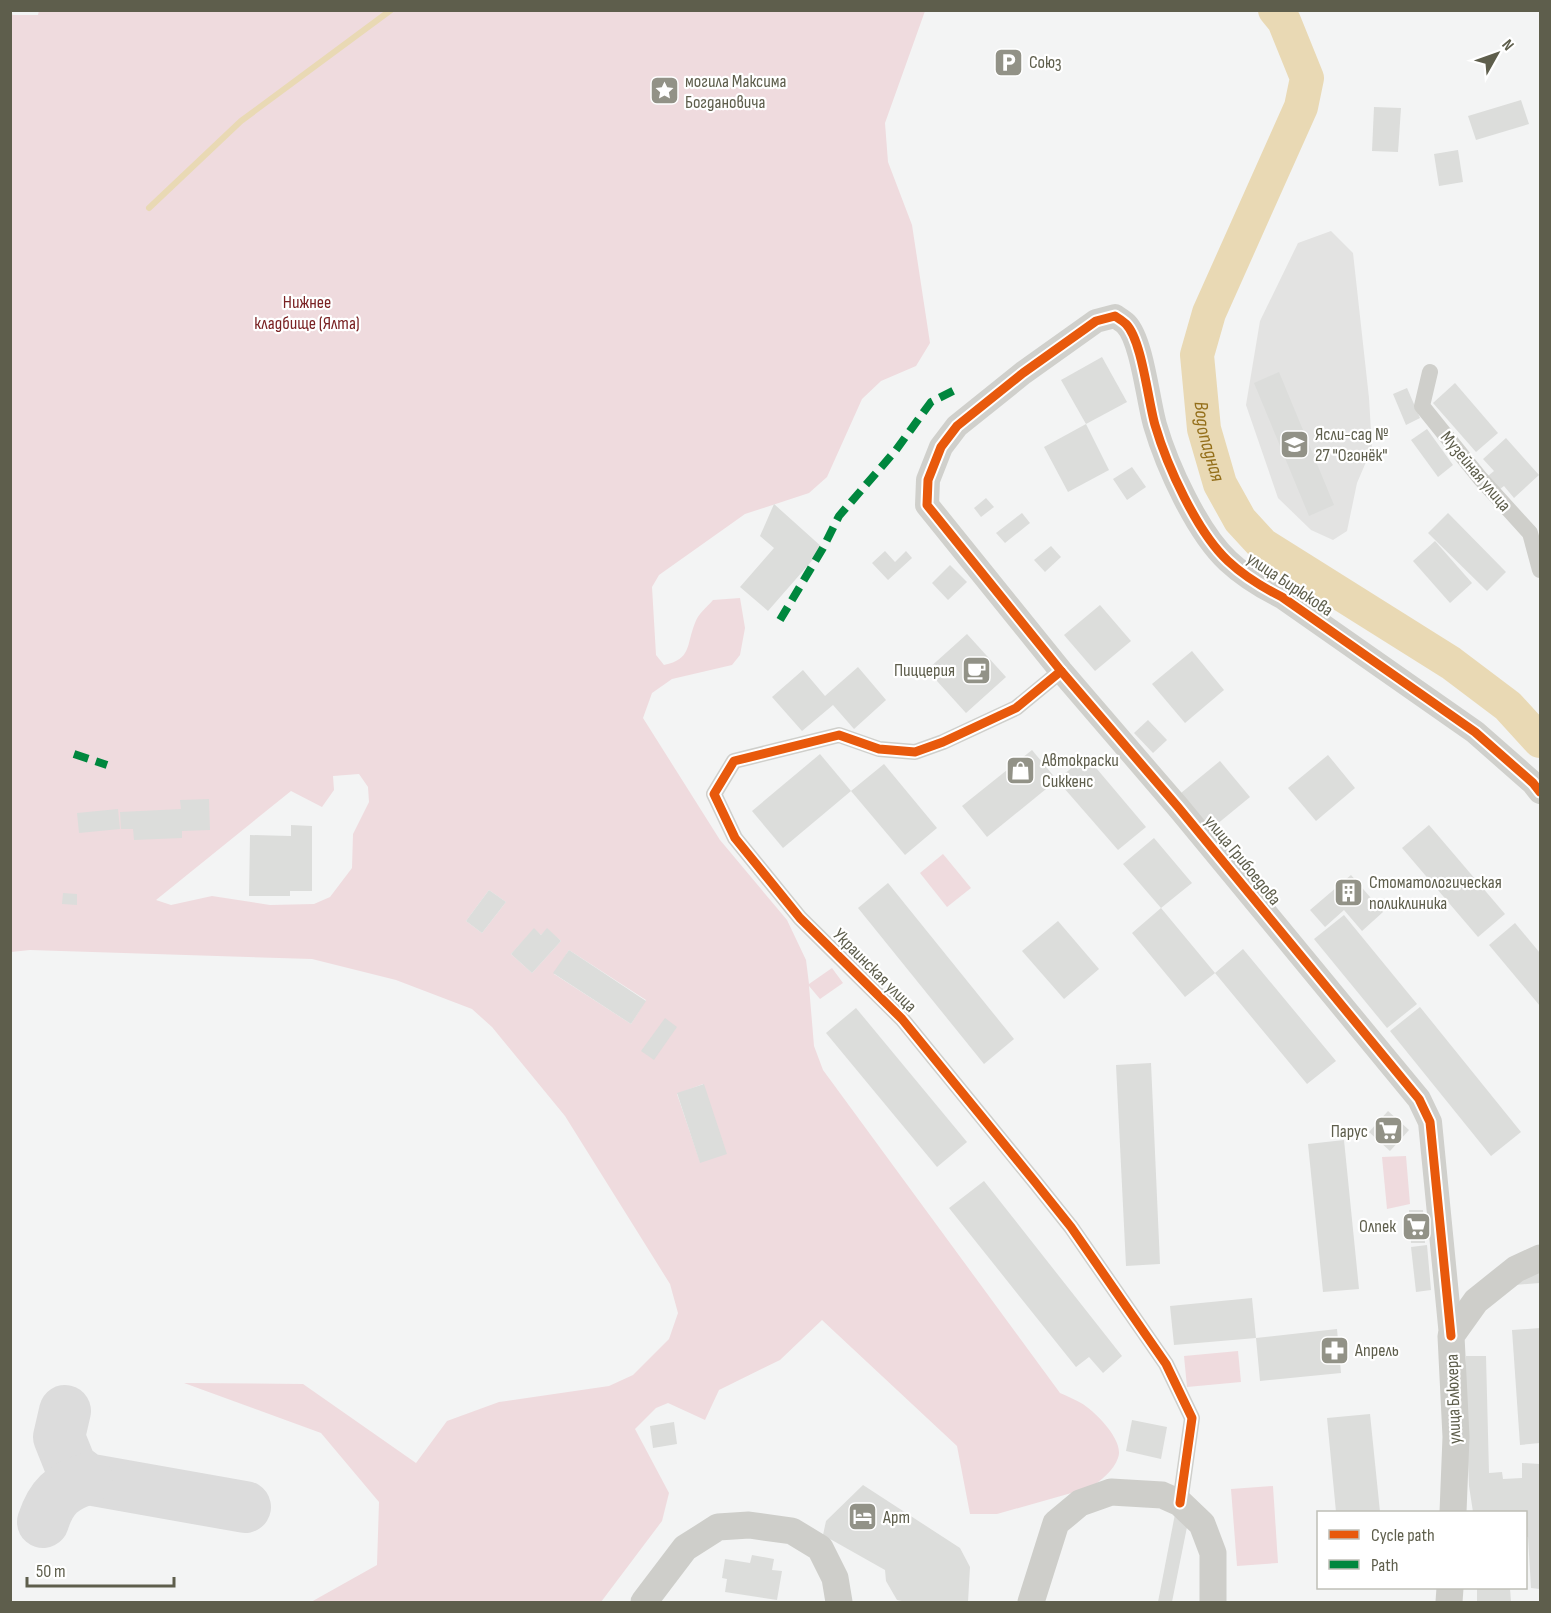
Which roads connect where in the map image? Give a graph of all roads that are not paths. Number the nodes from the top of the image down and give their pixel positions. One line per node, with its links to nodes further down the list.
1 (1126, 324): 4 (street, улица Грибоедова); 5 (street, улица Бирюкова)
2 (1430, 372): 3 (street, Музейная улица)
3 (1540, 570)
4 (1061, 671): 7 (street, улица Грибоедова); 8 (street, Украинская улица)
5 (1540, 792)
6 (1540, 1258): 7 (main road, улица Блюхера)
7 (1450, 1335): 9 (main road, улица Блюхера)
8 (1180, 1503): 12 (main road); 13 (main road)
9 (1453, 1511)
10 (644, 1602): 11 (main road)
11 (839, 1602)
12 (1031, 1602)
13 (1213, 1602)

